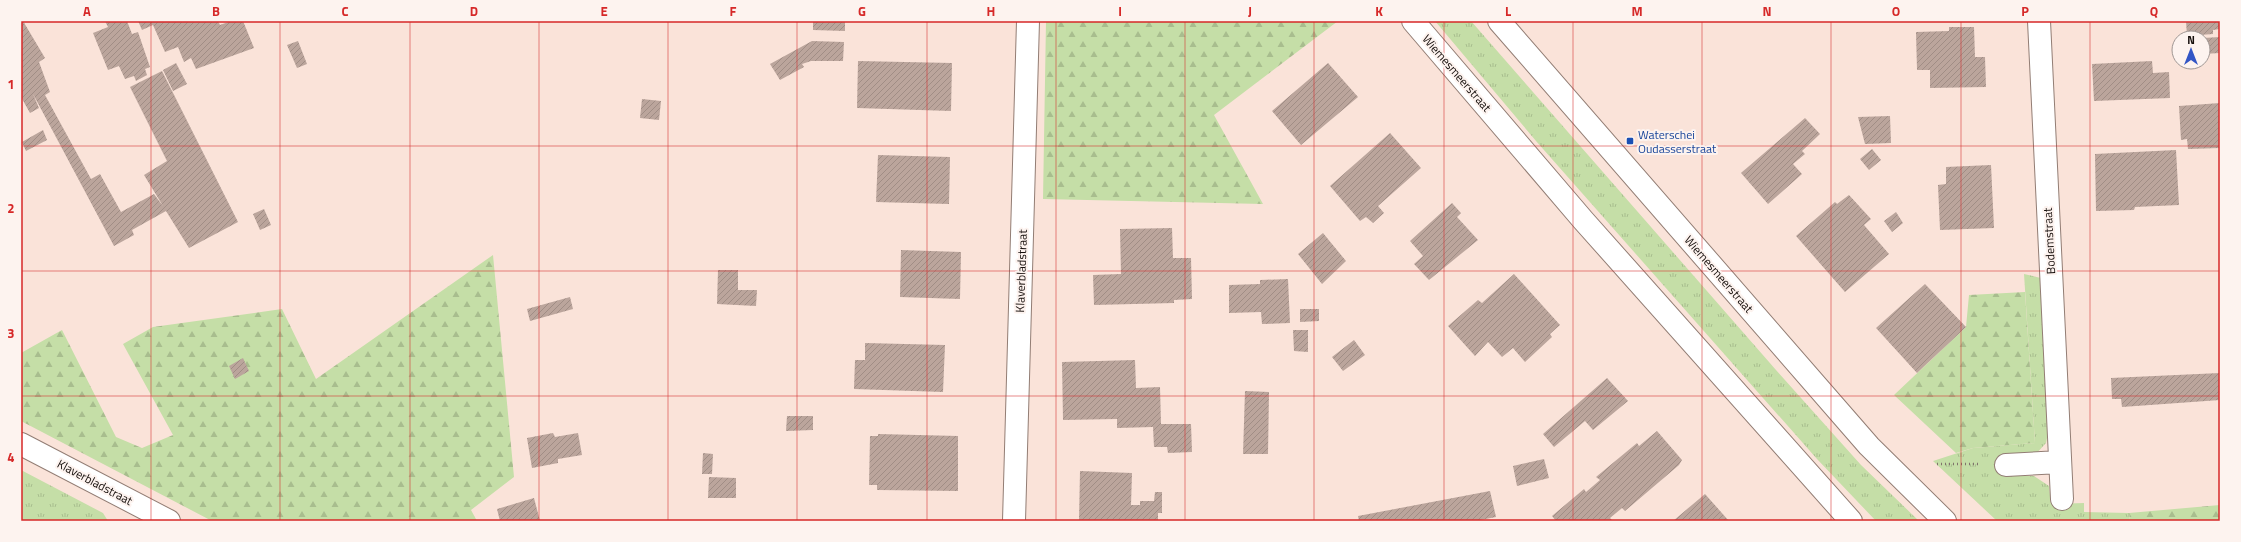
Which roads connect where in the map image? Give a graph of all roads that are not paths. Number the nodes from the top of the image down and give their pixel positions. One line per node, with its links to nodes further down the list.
1 (1028, 21): 10 (main road, Klaverbladstraat)
2 (1412, 21): 11 (main road, Wiemesmeerstraat)
3 (1499, 21): 12 (main road, Wiemesmeerstraat)
4 (2039, 21): 6 (main road, Bodemstraat)
5 (21, 444): 9 (main road, Klaverbladstraat)
6 (2060, 462): 7 (main road); 8 (main road, Bodemstraat)
7 (1996, 465)
8 (2062, 499)
9 (169, 521)
10 (1014, 521)
11 (1852, 521)
12 (1945, 521)

